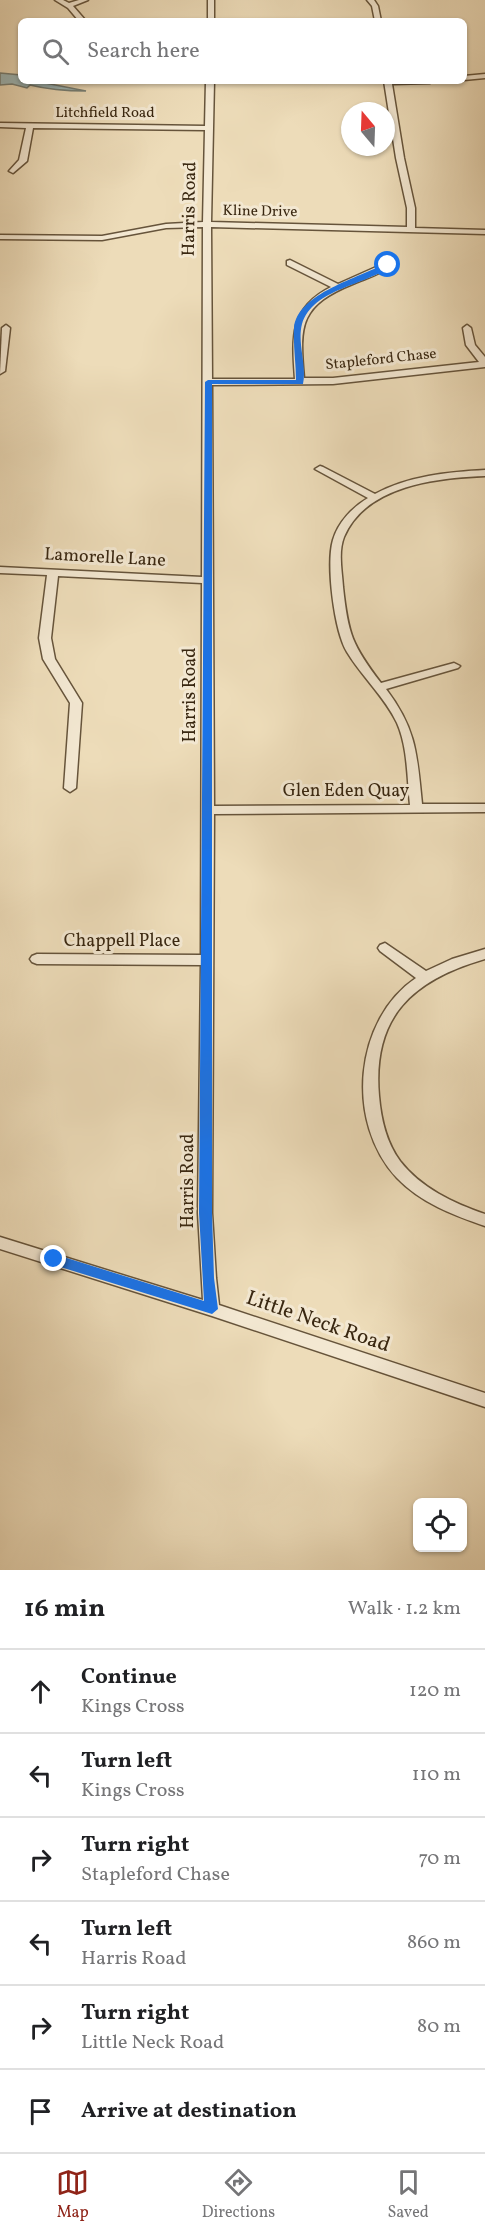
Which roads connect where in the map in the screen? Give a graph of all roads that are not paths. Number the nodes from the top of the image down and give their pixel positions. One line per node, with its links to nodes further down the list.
1 (58, 0): 5 (street)
2 (85, 0): 5 (street)
3 (211, 0): 7 (street)
4 (370, 0): 8 (street)
5 (68, 6): 6 (street)
6 (80, 18)
7 (211, 18)
8 (377, 18)
9 (485, 76): 10 (street)
10 (467, 78)
11 (210, 84): 15 (street, Harris Road)
12 (388, 84): 18 (street)
13 (0, 125): 14 (street, Litchfield Road)
14 (30, 126): 15 (street, Litchfield Road); 16 (street)
15 (209, 128): 17 (street, Harris Road)
16 (13, 171)
17 (207, 224): 18 (street, Kline Drive); 20 (street, Kline Drive); 28 (street, Harris Road)
18 (411, 230): 19 (street, Kline Drive)
19 (485, 232)
20 (0, 237)
21 (290, 263): 23 (street)
22 (388, 265): 23 (street)
23 (337, 287): 29 (street)
24 (6, 328): 27 (street)
25 (467, 328): 26 (street)
26 (485, 364): 29 (street, Stapleford Chase)
27 (0, 369)
28 (208, 382): 29 (street, Stapleford Chase); 35 (street, Harris Road)
29 (300, 382)
30 (320, 469): 32 (street)
31 (485, 474): 32 (street)
32 (375, 498): 37 (street)
33 (0, 570): 34 (street, Lamorelle Lane)
34 (53, 572): 35 (street, Lamorelle Lane); 38 (street)
35 (208, 580): 41 (street, Harris Road)
36 (454, 666): 37 (street)
37 (379, 687): 40 (street)
38 (70, 788)
39 (485, 808): 40 (street, Glen Eden Quay)
40 (416, 809): 41 (street, Glen Eden Quay)
41 (208, 810): 45 (street, Harris Road)
42 (385, 948): 46 (street)
43 (485, 954): 46 (street)
44 (37, 959): 45 (street, Chappell Place)
45 (208, 960): 49 (street, Harris Road)
46 (425, 977): 47 (street)
47 (485, 1220)
48 (0, 1244): 49 (street, Little Neck Road)
49 (212, 1309): 50 (street, Little Neck Road)
50 (485, 1400)

